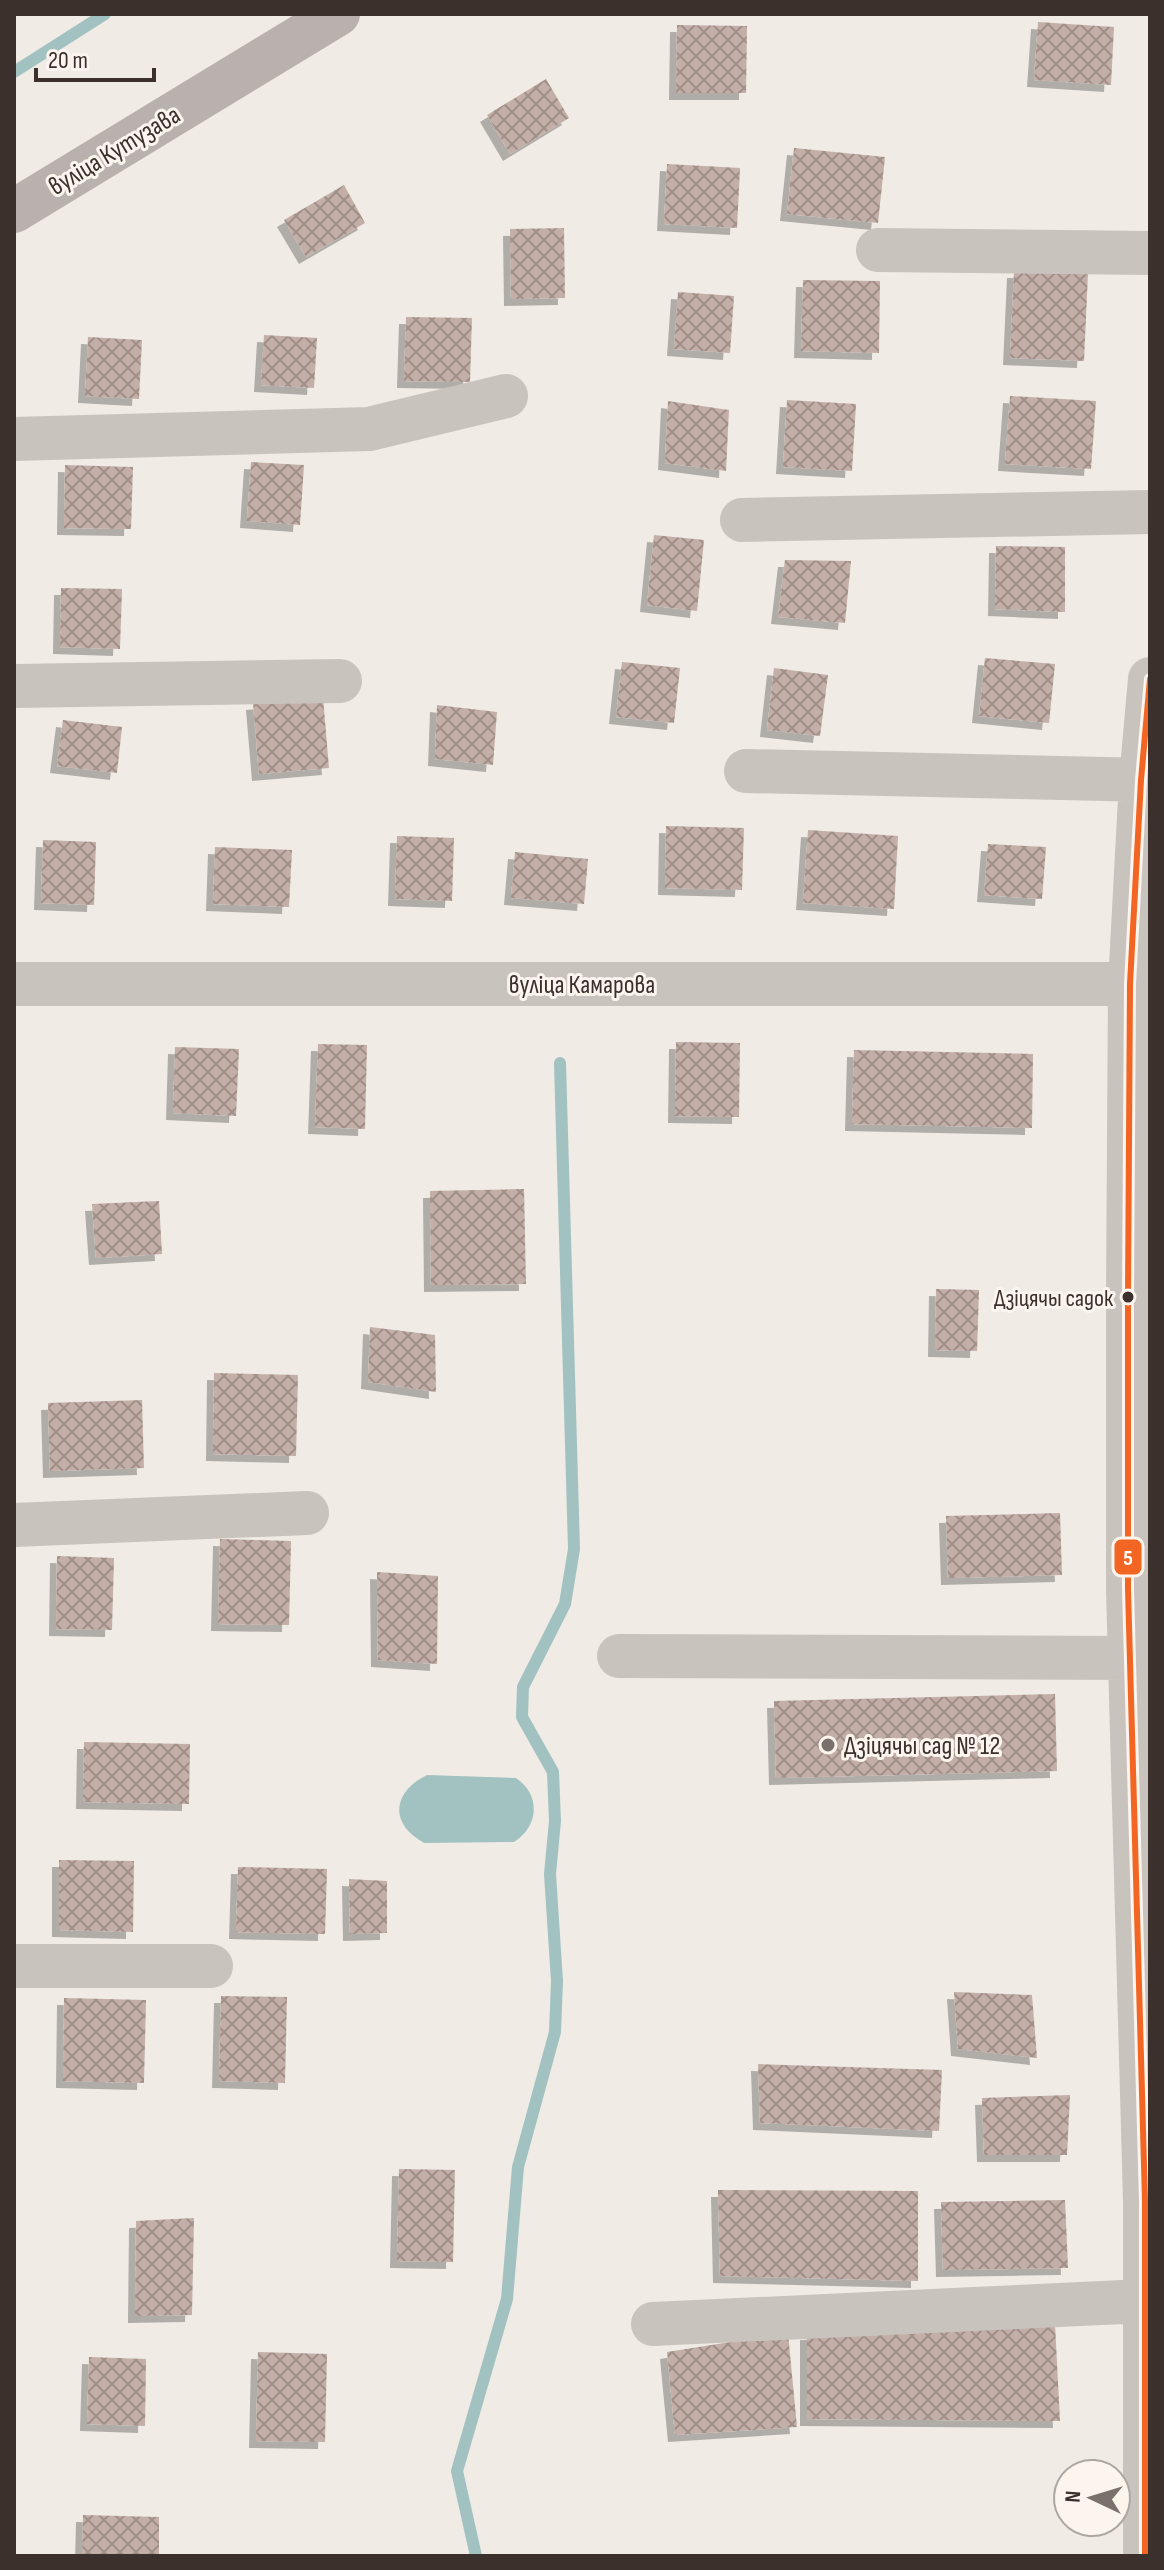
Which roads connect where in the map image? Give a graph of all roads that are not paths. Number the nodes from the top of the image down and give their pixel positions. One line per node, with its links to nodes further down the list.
1 (338, 14): 2 (main road, вуліца Кутузава)
2 (14, 211)
3 (878, 250): 4 (street)
4 (1150, 253)
5 (506, 396): 6 (street)
6 (14, 439)
7 (1150, 512): 8 (street)
8 (742, 520)
9 (1150, 679): 13 (street)
10 (340, 681): 11 (street)
11 (14, 686)
12 (746, 771): 13 (street)
13 (1145, 780): 15 (street)
14 (14, 984): 15 (street, вуліца Камарова)
15 (1140, 984): 16 (street)
16 (1139, 1243): 19 (street)
17 (307, 1513): 18 (street)
18 (14, 1525)
19 (1139, 1589): 21 (street)
20 (619, 1656): 21 (street)
21 (1129, 1658): 24 (street)
22 (14, 1966): 23 (street)
23 (211, 1966)
24 (1144, 1993): 25 (street)
25 (1147, 2202): 26 (street)
26 (1145, 2301): 27 (street); 28 (street)
27 (653, 2324)
28 (1145, 2556)

